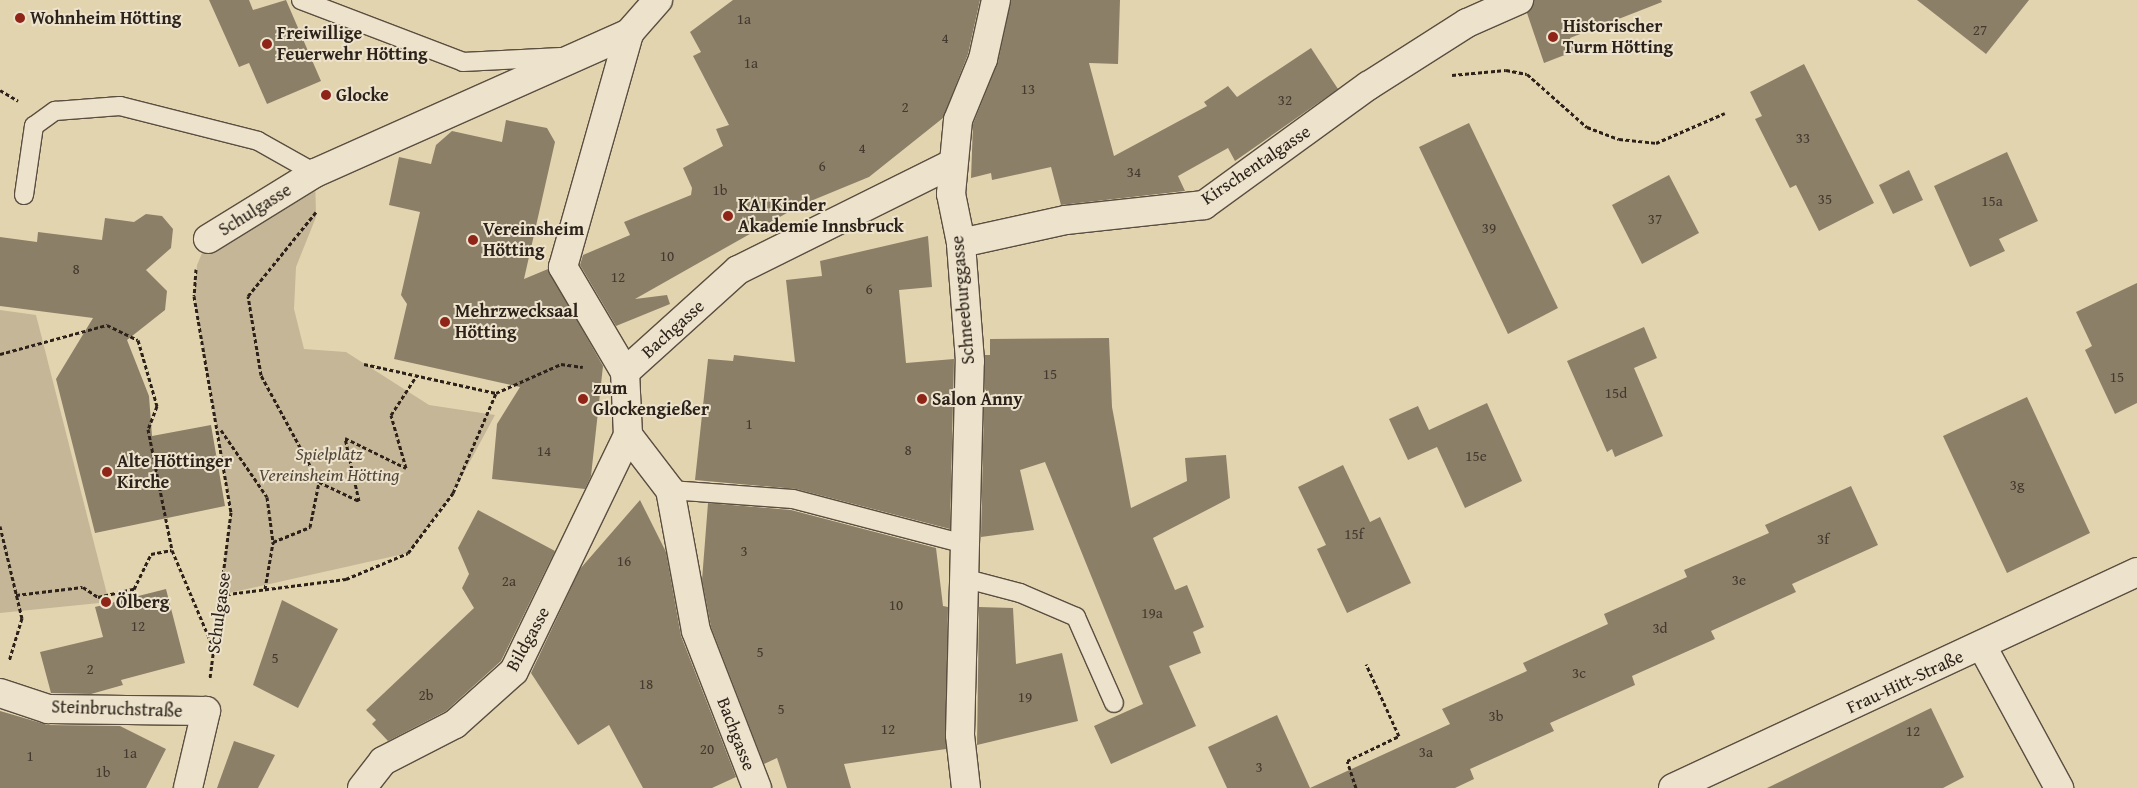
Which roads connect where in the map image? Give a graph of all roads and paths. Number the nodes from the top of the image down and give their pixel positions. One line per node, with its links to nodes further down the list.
1 (301, 0): 6 (lane)
2 (658, 0): 5 (street, Schulgasse)
3 (996, 0): 9 (street, Schneeburggasse)
4 (1519, 0): 13 (street, Kirschentalgasse)
5 (629, 33): 6 (street, Schulgasse); 16 (street, Schulgasse)
6 (582, 56): 10 (street, Schulgasse)
7 (1440, 77): 8 (path)
8 (1725, 113)
9 (952, 164): 13 (street, Schneeburggasse); 16 (street, Bachgasse)
10 (315, 173): 11 (lane); 12 (street, Schulgasse); 21 (path)
11 (24, 195)
12 (208, 239): 19 (path, Schulgasse)
13 (961, 243): 25 (street, Schneeburggasse)
14 (0, 354): 26 (path)
15 (364, 364): 17 (path)
16 (626, 372): 18 (path); 20 (street, Bachgasse)
17 (417, 375): 18 (path); 21 (path)
18 (496, 393): 29 (path)
19 (219, 428): 24 (path); 31 (path, Schulgasse)
20 (628, 435): 22 (street, Bachgasse); 40 (street, Bildgasse)
21 (319, 482): 24 (path)
22 (670, 490): 25 (lane); 41 (street, Bachgasse)
23 (0, 526): 30 (path)
24 (273, 542): 29 (path)
25 (964, 544): 28 (street, Schneeburggasse)
26 (172, 550): 30 (path); 33 (path)
27 (2137, 572): 32 (street, Frau-Hitt-Straße)
28 (963, 578): 37 (lane); 42 (street, Schneeburggasse)
29 (265, 589): 31 (path)
30 (16, 595): 34 (path)
31 (220, 596): 33 (path, Schulgasse)
32 (1982, 646): 44 (street, Frau-Hitt-Straße); 45 (street)
33 (214, 648): 38 (path, Schulgasse)
34 (8, 664)
35 (1366, 664): 43 (path)
36 (0, 693): 38 (street, Steinbruchstraße)
37 (1114, 703)
38 (206, 711): 39 (street)
39 (188, 788)
40 (362, 788)
41 (757, 788)
42 (966, 788)
43 (1356, 788)
44 (1673, 788)
45 (2060, 788)

